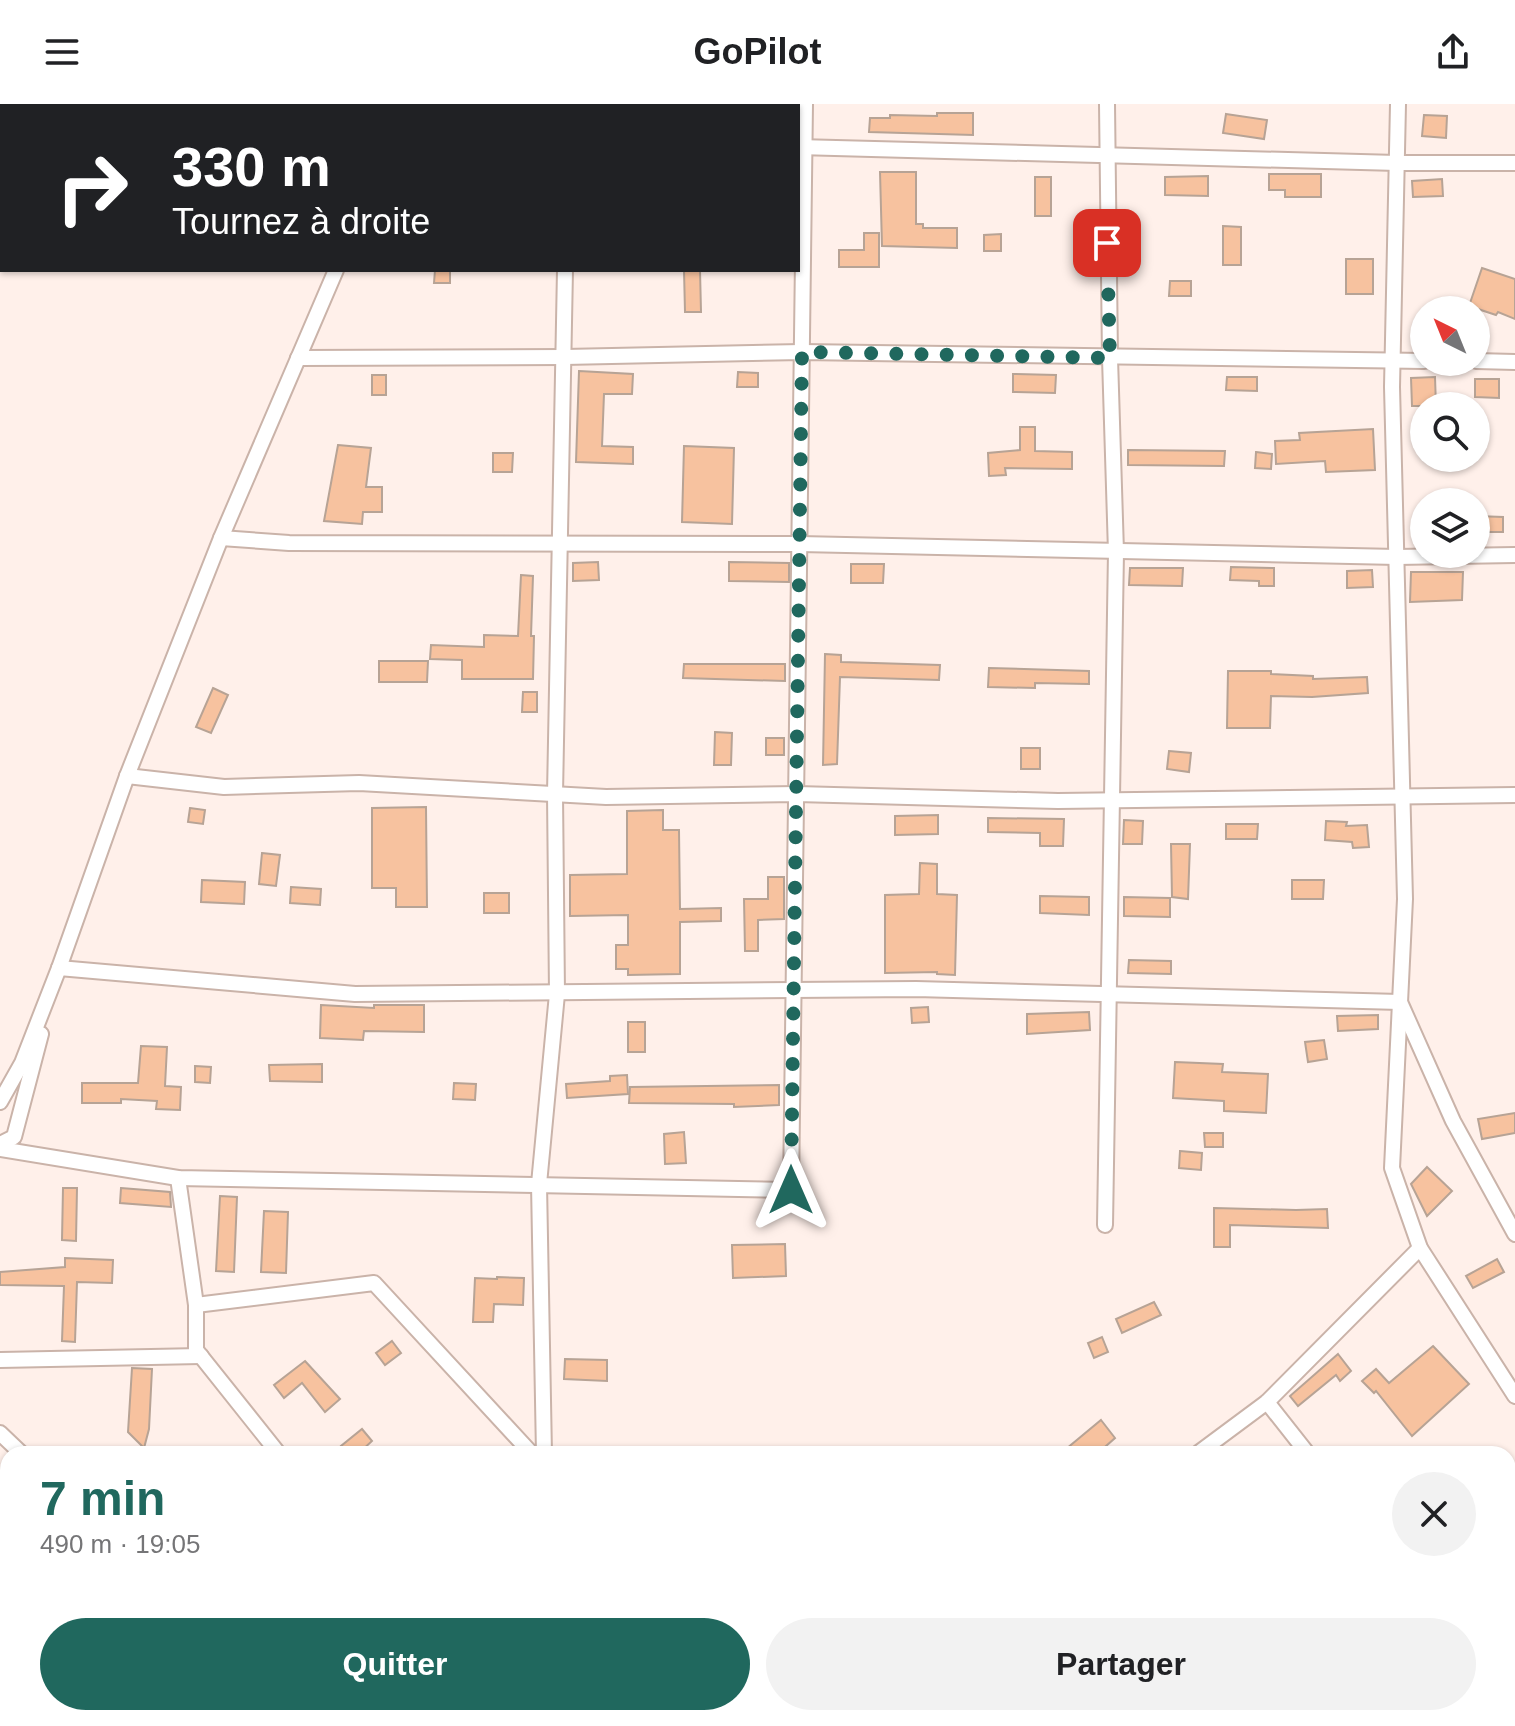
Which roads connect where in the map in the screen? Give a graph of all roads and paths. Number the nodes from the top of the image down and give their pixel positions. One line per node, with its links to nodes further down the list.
1 (805, 104): 4 (street)
2 (1107, 104): 5 (street)
3 (1398, 104): 6 (street)
4 (801, 147): 5 (street); 10 (street)
5 (1106, 156): 6 (street); 13 (street)
6 (1397, 163): 7 (street); 14 (street)
7 (1515, 163)
8 (335, 272): 12 (street)
9 (565, 272): 11 (street)
10 (802, 352): 11 (street); 13 (street); 20 (street)
11 (565, 357): 12 (street); 19 (street)
12 (298, 358): 18 (street)
13 (1110, 358): 14 (street); 21 (street)
14 (1393, 361): 15 (street); 23 (street)
15 (1410, 361)
16 (1490, 361): 17 (street)
17 (1515, 362)
18 (221, 538): 19 (street); 24 (street)
19 (558, 544): 20 (street); 25 (street)
20 (800, 544): 21 (street); 26 (street)
21 (1116, 552): 23 (street); 29 (street)
22 (1515, 555): 23 (street)
23 (1397, 557): 28 (street)
24 (127, 776): 25 (street); 30 (street)
25 (555, 794): 26 (street); 32 (street)
26 (797, 794): 29 (street); 31 (street)
27 (1515, 795): 28 (street)
28 (1402, 796): 29 (street); 34 (street)
29 (1111, 800): 33 (street)
30 (59, 968): 32 (street); 35 (street); 36 (street)
31 (792, 989): 32 (street); 33 (street); 38 (street)
32 (557, 994): 38 (street)
33 (1108, 994): 34 (street); 39 (street)
34 (1400, 1002): 40 (street); 41 (street)
35 (0, 1102)
36 (0, 1146): 37 (street)
37 (178, 1178): 38 (street); 42 (street)
38 (539, 1184): 49 (street)
39 (1105, 1225)
40 (1515, 1234)
41 (1420, 1248): 45 (street); 46 (street)
42 (196, 1305): 43 (street); 48 (street)
43 (201, 1356): 44 (street); 47 (street)
44 (0, 1360)
45 (1515, 1396)
46 (1267, 1402): 50 (street); 51 (street)
47 (273, 1446)
48 (525, 1446)
49 (544, 1446)
50 (1208, 1446)
51 (1302, 1446)

